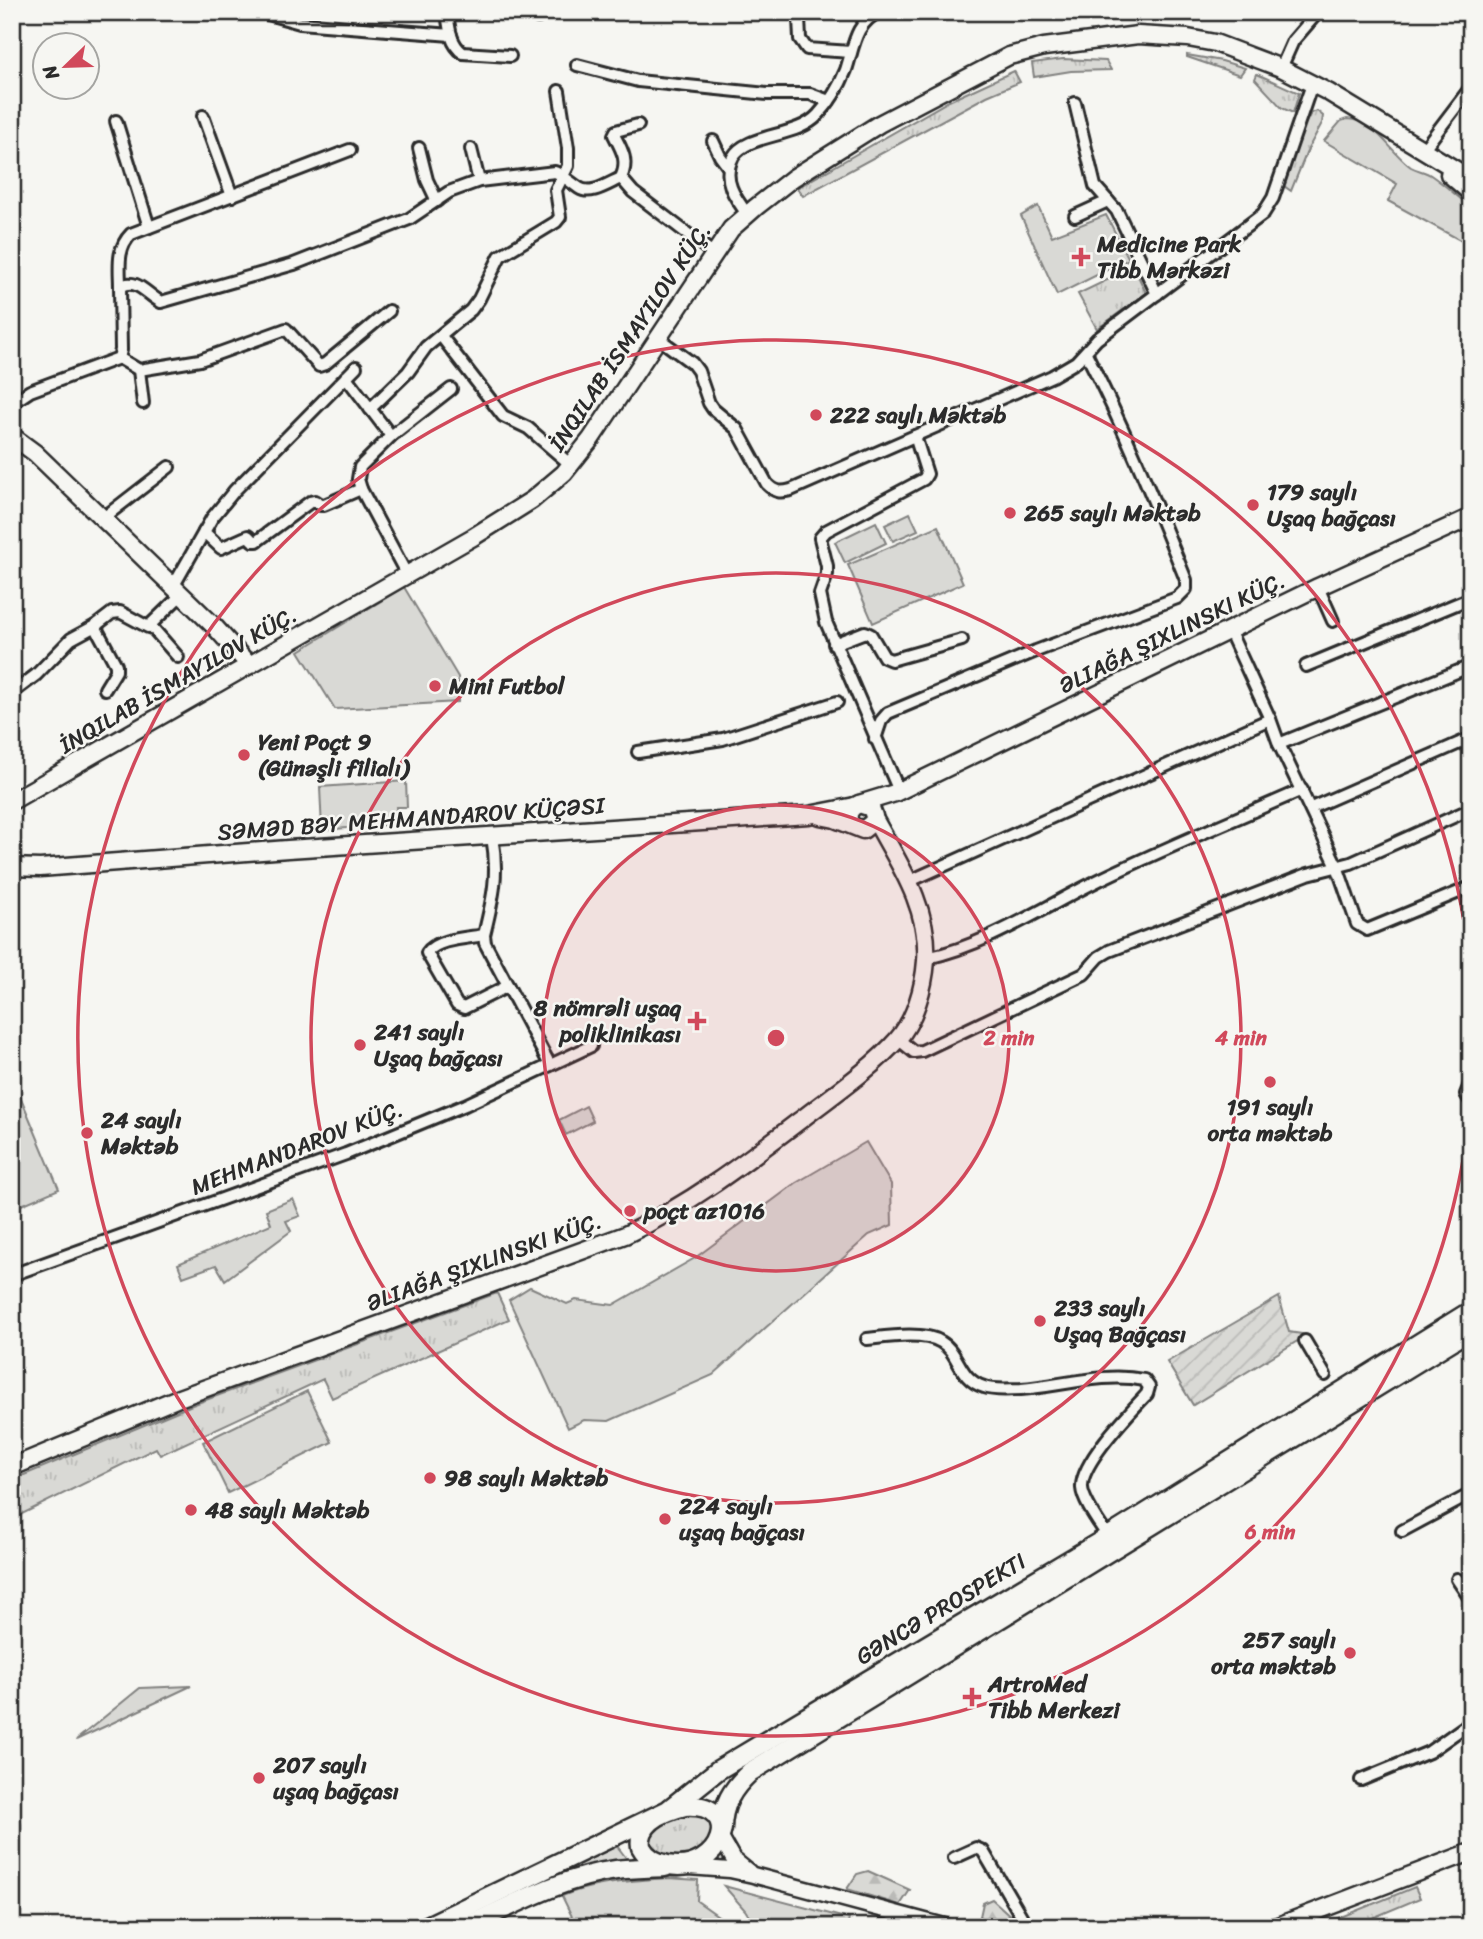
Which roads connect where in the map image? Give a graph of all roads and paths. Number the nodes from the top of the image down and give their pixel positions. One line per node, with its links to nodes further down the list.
1 (261, 12): 8 (street)
2 (334, 12): 8 (street)
3 (447, 12): 9 (street)
4 (879, 12): 6 (street)
5 (1318, 12): 13 (street)
6 (861, 17): 10 (street)
7 (799, 18): 10 (street)
8 (335, 25): 9 (street)
9 (451, 35): 11 (street)
10 (851, 51): 17 (street)
11 (510, 56)
12 (577, 65): 17 (street)
13 (1280, 68): 14 (main road); 36 (main road)
14 (1312, 84): 26 (main road); 41 (street)
15 (1471, 87): 26 (street)
16 (559, 91): 28 (street)
17 (829, 101): 27 (street)
18 (1075, 103): 35 (street)
19 (203, 116): 33 (street)
20 (116, 121): 38 (street)
21 (638, 125): 29 (street)
22 (713, 141): 27 (street)
23 (419, 148): 34 (street)
24 (471, 149): 31 (street)
25 (350, 150): 33 (street)
26 (1423, 150): 30 (main road); 32 (main road)
27 (729, 168): 36 (street)
28 (563, 176): 29 (street); 31 (street); 43 (street)
29 (621, 178): 39 (street)
30 (1471, 179)
31 (479, 181): 34 (street)
32 (1471, 193)
33 (232, 195): 38 (street)
34 (436, 201): 40 (street)
35 (1108, 201): 37 (street); 41 (street)
36 (748, 215): 39 (main road)
37 (1075, 216)
38 (149, 227): 40 (street)
39 (714, 254): 44 (main road)
40 (120, 287): 46 (street)
41 (1157, 294): 45 (street)
42 (389, 310): 48 (street)
43 (441, 336): 53 (street); 57 (street)
44 (658, 338): 56 (street); 57 (main road)
45 (1086, 353): 56 (street); 82 (street)
46 (119, 358): 48 (street); 51 (street)
47 (356, 367): 49 (street)
48 (139, 370): 52 (street)
49 (346, 377): 53 (street); 62 (street)
50 (451, 389): 55 (street)
51 (12, 403)
52 (143, 403)
53 (370, 409): 55 (street)
54 (12, 436): 61 (main road)
55 (391, 436): 59 (street)
56 (915, 436): 72 (street)
57 (570, 465): 63 (main road)
58 (169, 467): 61 (street)
59 (361, 489): 62 (street); 63 (street)
60 (1471, 517): 64 (main road)
61 (102, 519): 65 (main road)
62 (204, 532): 65 (street)
63 (407, 575): 74 (main road)
64 (1318, 587): 67 (street); 70 (main road)
65 (177, 591): 68 (street); 74 (main road)
66 (1471, 598): 75 (street)
67 (1333, 621)
68 (150, 625): 69 (street); 73 (street)
69 (95, 626): 77 (street); 78 (street)
70 (1229, 630): 80 (street); 86 (main road)
71 (962, 639): 72 (street)
72 (835, 644): 82 (street)
73 (178, 657)
74 (249, 664): 87 (main road)
75 (1306, 666)
76 (1471, 666): 83 (street)
77 (105, 689)
78 (12, 693)
79 (837, 702): 84 (street)
80 (1270, 719): 83 (street); 98 (street)
81 (1471, 738): 89 (street)
82 (876, 739): 86 (street)
83 (1279, 744): 85 (street)
84 (638, 752)
85 (1302, 790): 89 (street); 101 (street)
86 (897, 792): 88 (main road); 92 (main road)
87 (12, 801)
88 (857, 805): 91 (main road); 92 (main road); 93 (main road)
89 (1311, 808): 96 (street)
90 (1471, 808): 96 (street)
91 (809, 815): 93 (main road); 94 (main road, SƏMƏD BƏY MEHMANDAROV KÜÇƏSI)
92 (874, 817): 93 (main road); 95 (main road)
93 (854, 827): 95 (main road)
94 (492, 836): 97 (main road, SƏMƏD BƏY MEHMANDAROV KÜÇƏSI); 100 (street)
95 (891, 849): 98 (main road)
96 (1337, 866): 99 (street); 103 (street)
97 (13, 867)
98 (909, 881): 101 (main road)
99 (1471, 887)
100 (484, 935): 102 (street); 102 (street)
101 (927, 958): 103 (main road)
102 (508, 986): 105 (street)
103 (898, 1039): 114 (main road)
104 (591, 1046): 105 (street, MEHMANDAROV KÜÇ.)
105 (550, 1065): 108 (street, MEHMANDAROV KÜÇ.)
106 (1471, 1082): 107 (street)
107 (1471, 1102)
108 (12, 1275)
109 (1471, 1311): 117 (main road, GƏNCƏ PROSPEKTI)
110 (1471, 1329): 125 (main road, GƏNCƏ PROSPEKTI)
111 (867, 1339): 117 (street)
112 (1305, 1341): 113 (street)
113 (1325, 1375)
114 (12, 1467)
115 (1470, 1497): 116 (street)
116 (1402, 1531)
117 (1108, 1537): 122 (main road, GƏNCƏ PROSPEKTI)
118 (1457, 1579): 119 (street)
119 (1471, 1600)
120 (1471, 1722): 121 (street)
121 (1361, 1780)
122 (668, 1810): 125 (main road); 128 (main road); 131 (main road, GƏNCƏ PROSPEKTI)
123 (12, 1824): 124 (street)
124 (12, 1831)
125 (722, 1834): 128 (main road); 129 (street)
126 (1471, 1852): 134 (main road)
127 (954, 1858): 130 (street)
128 (679, 1867): 129 (street); 132 (main road)
129 (753, 1875): 133 (street)
130 (1024, 1921)
131 (425, 1927)
132 (465, 1927)
133 (948, 1927)
134 (1275, 1927)

